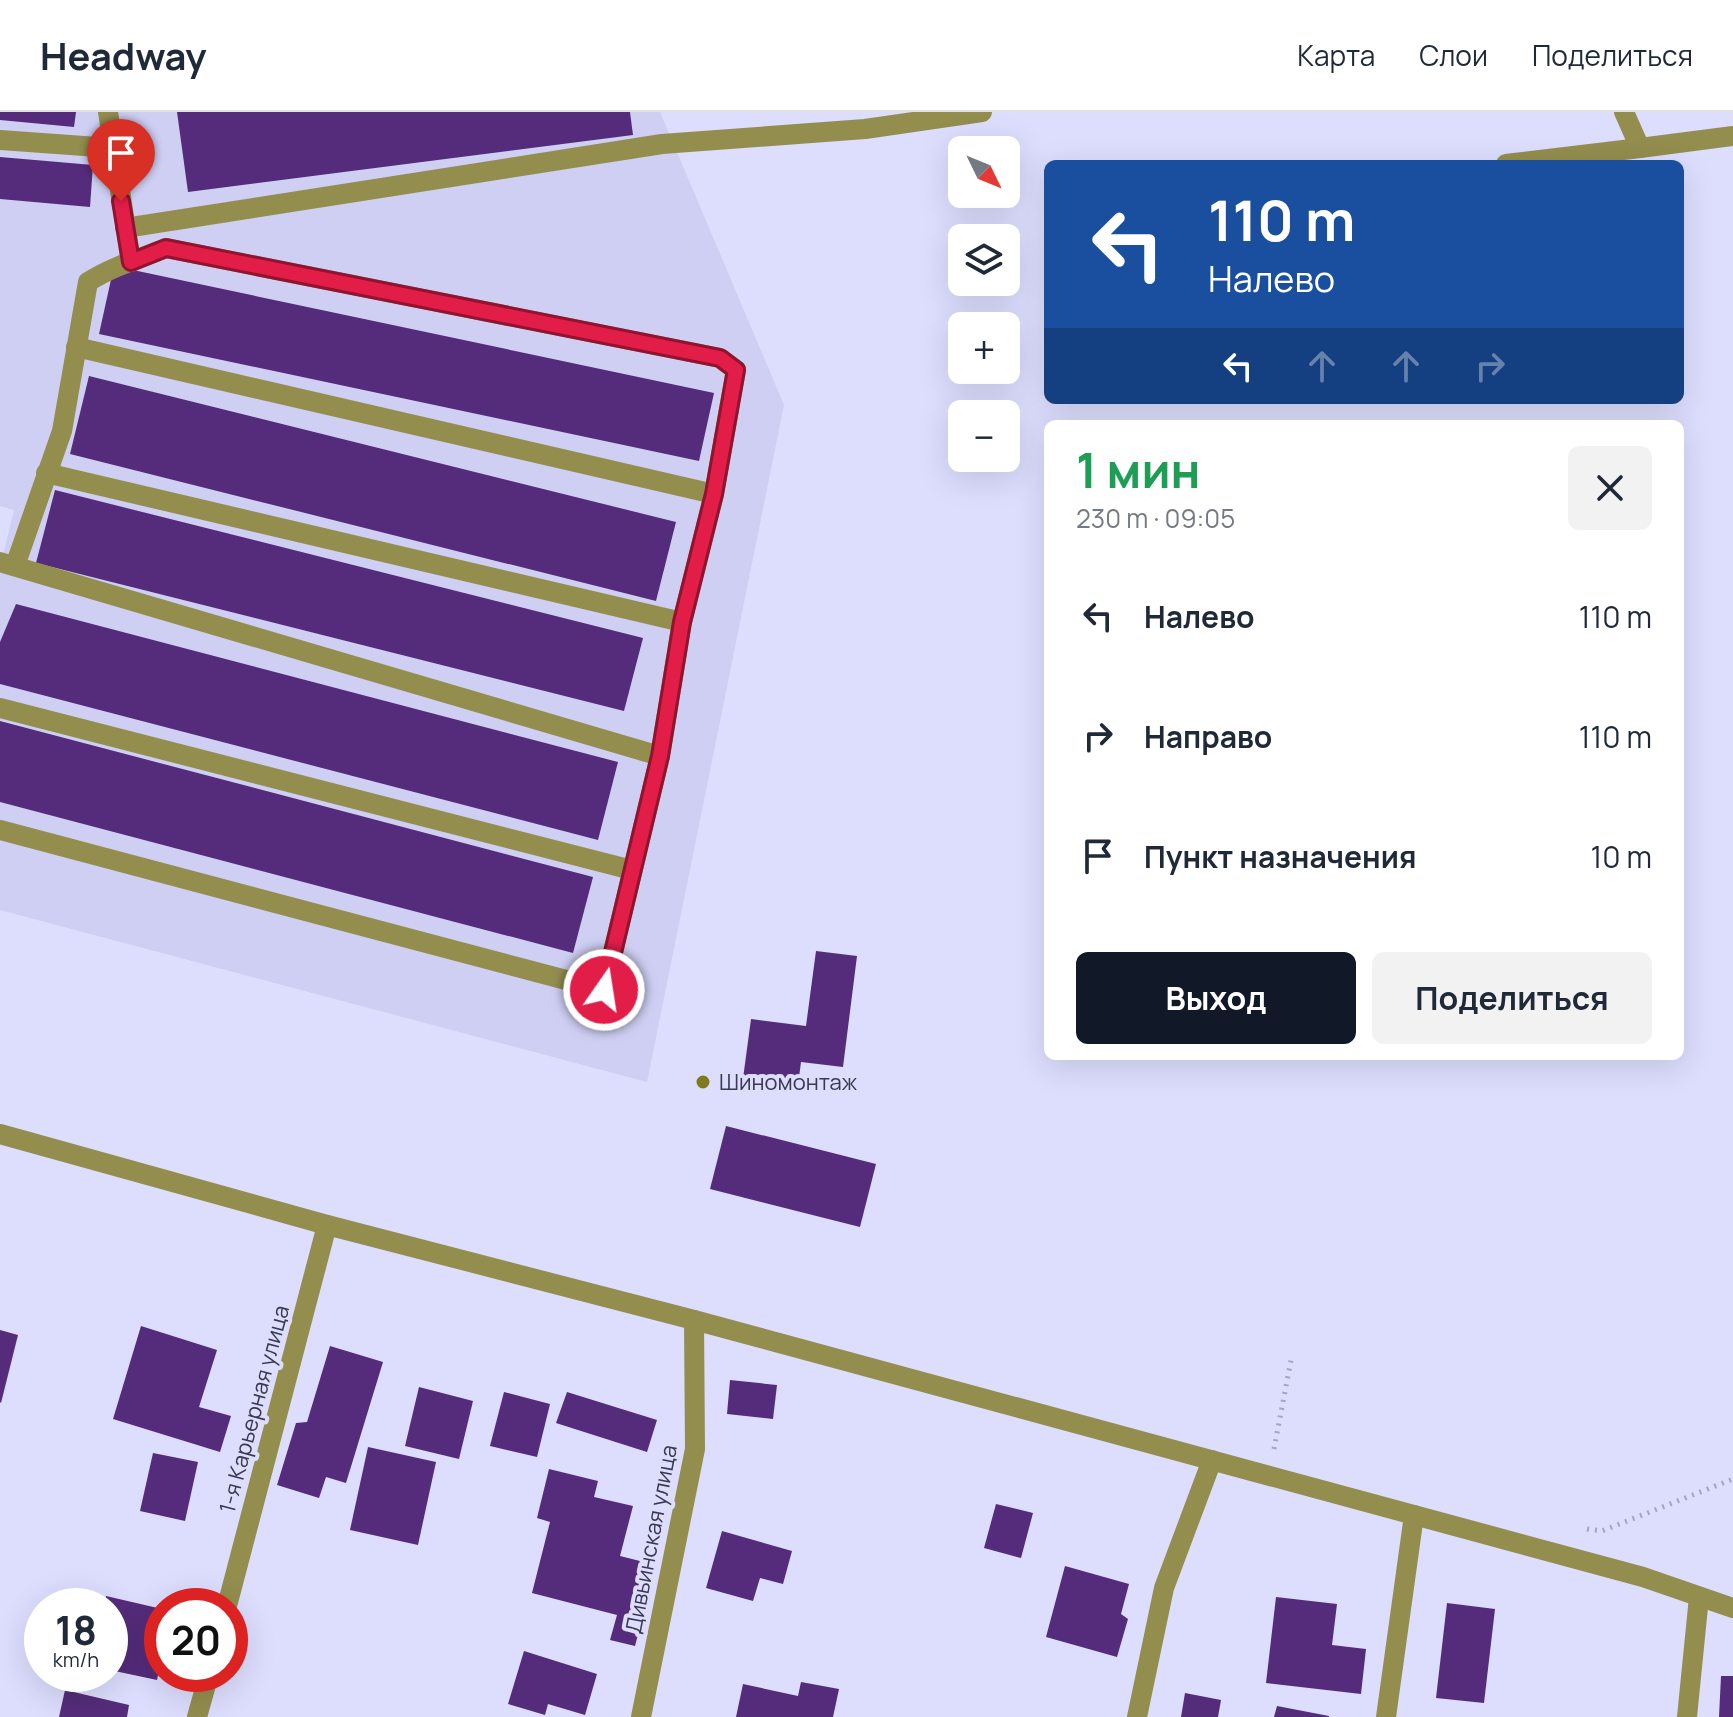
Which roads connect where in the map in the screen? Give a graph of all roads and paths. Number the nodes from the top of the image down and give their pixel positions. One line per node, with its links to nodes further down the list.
1 (108, 112): 6 (street)
2 (982, 112): 9 (street)
3 (1624, 112): 7 (street)
4 (1733, 136): 7 (street)
5 (0, 140): 6 (street)
6 (112, 148): 9 (street)
7 (1640, 148): 8 (street)
8 (1540, 160)
9 (125, 228): 10 (street)
10 (131, 262): 11 (street); 13 (street)
11 (76, 347): 12 (street); 13 (street)
12 (46, 473): 14 (street); 15 (street)
13 (714, 494): 15 (street)
14 (8, 564): 17 (street)
15 (682, 622): 17 (street)
16 (0, 708): 19 (street)
17 (660, 756): 19 (street)
18 (0, 830): 19 (street)
19 (632, 870)
20 (0, 1134): 21 (street)
21 (327, 1225): 22 (street); 29 (street, 1-я Карьерная улица)
22 (694, 1320): 24 (street); 34 (street, Дивьинская улица)
23 (1292, 1355): 25 (path)
24 (1212, 1460): 25 (street); 35 (street)
25 (1269, 1476): 27 (street)
26 (1733, 1479): 28 (path)
27 (1414, 1515): 30 (street); 36 (street)
28 (1587, 1529)
29 (232, 1588)
30 (1699, 1597): 31 (street); 37 (street)
31 (1733, 1608)
32 (204, 1692): 33 (street)
33 (197, 1717)
34 (641, 1717)
35 (1137, 1717)
36 (1386, 1717)
37 (1687, 1717)

